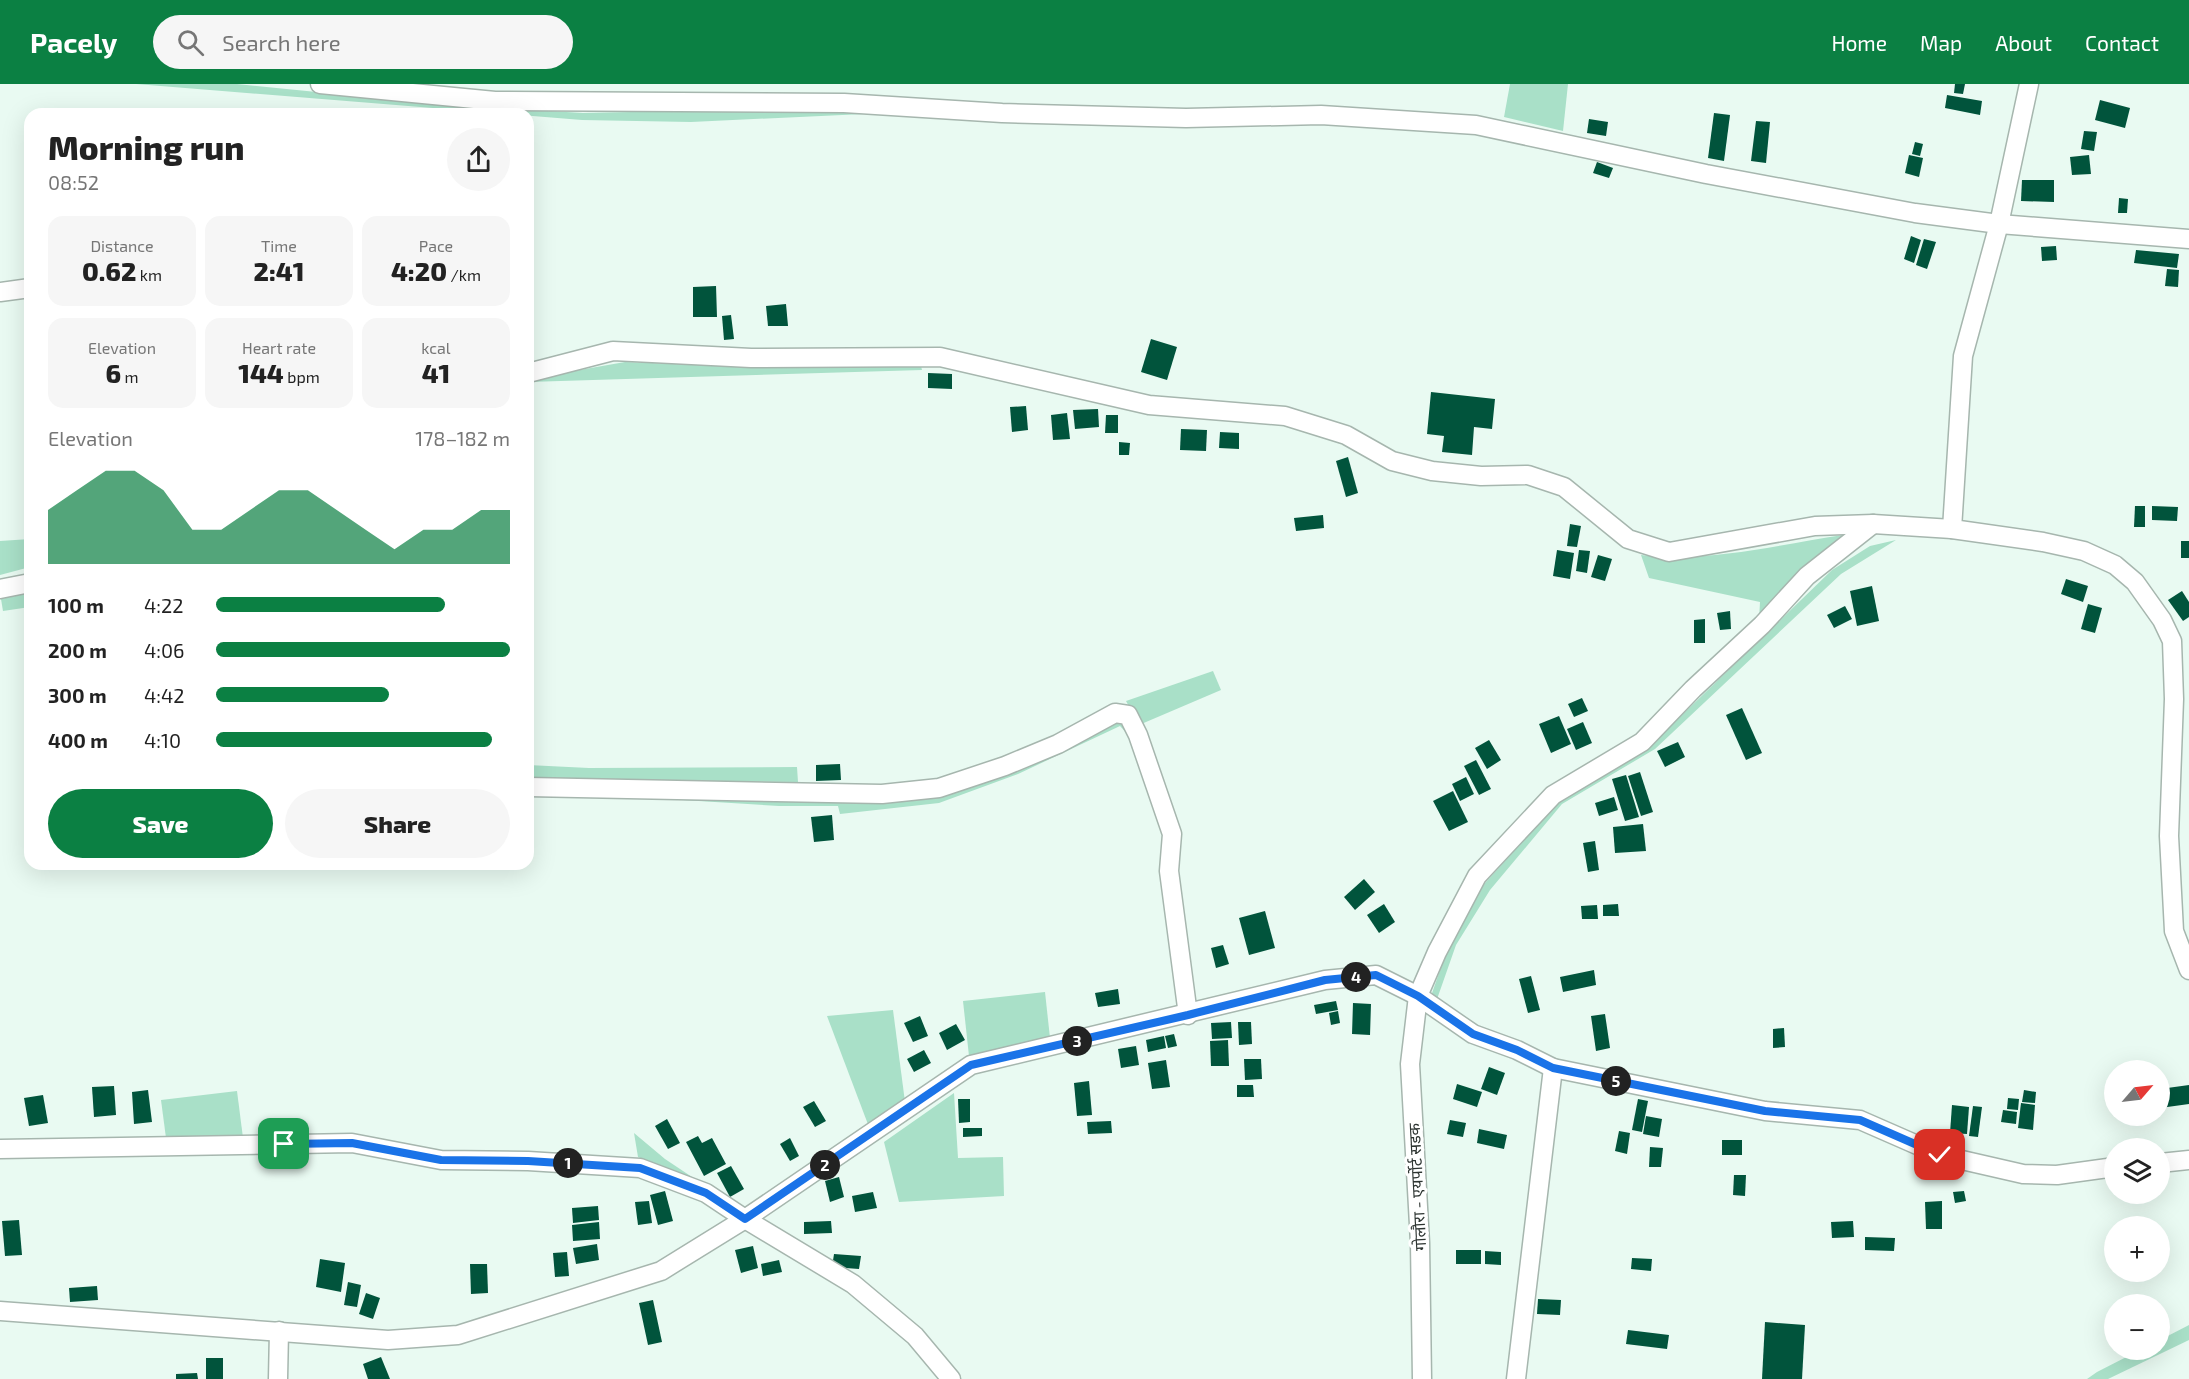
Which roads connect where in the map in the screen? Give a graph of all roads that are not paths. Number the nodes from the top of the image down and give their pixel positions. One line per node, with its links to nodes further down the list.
1 (320, 84): 3 (street)
2 (2029, 84): 3 (street)
3 (1998, 224): 4 (street); 9 (street)
4 (2189, 239)
5 (24, 289): 6 (street)
6 (0, 292)
7 (534, 371): 8 (street)
8 (1873, 524): 9 (street); 14 (street, गोलौरा - एयर्पोर्ट सडक)
9 (1952, 530): 13 (street)
10 (24, 584): 11 (street)
11 (0, 589)
12 (534, 787): 15 (street)
13 (2189, 970)
14 (1418, 996): 15 (street); 16 (street); 26 (street, गोलौरा - एयर्पोर्ट सडक)
15 (1188, 1015): 21 (street)
16 (1553, 1068): 20 (street); 27 (street)
17 (0, 1149): 21 (street)
18 (2189, 1160): 19 (street)
19 (2170, 1162)
20 (2104, 1168)
21 (745, 1219): 23 (street); 25 (street)
22 (0, 1311): 23 (street)
23 (279, 1331): 24 (street)
24 (278, 1379)
25 (951, 1379)
26 (1422, 1379)
27 (1516, 1379)

